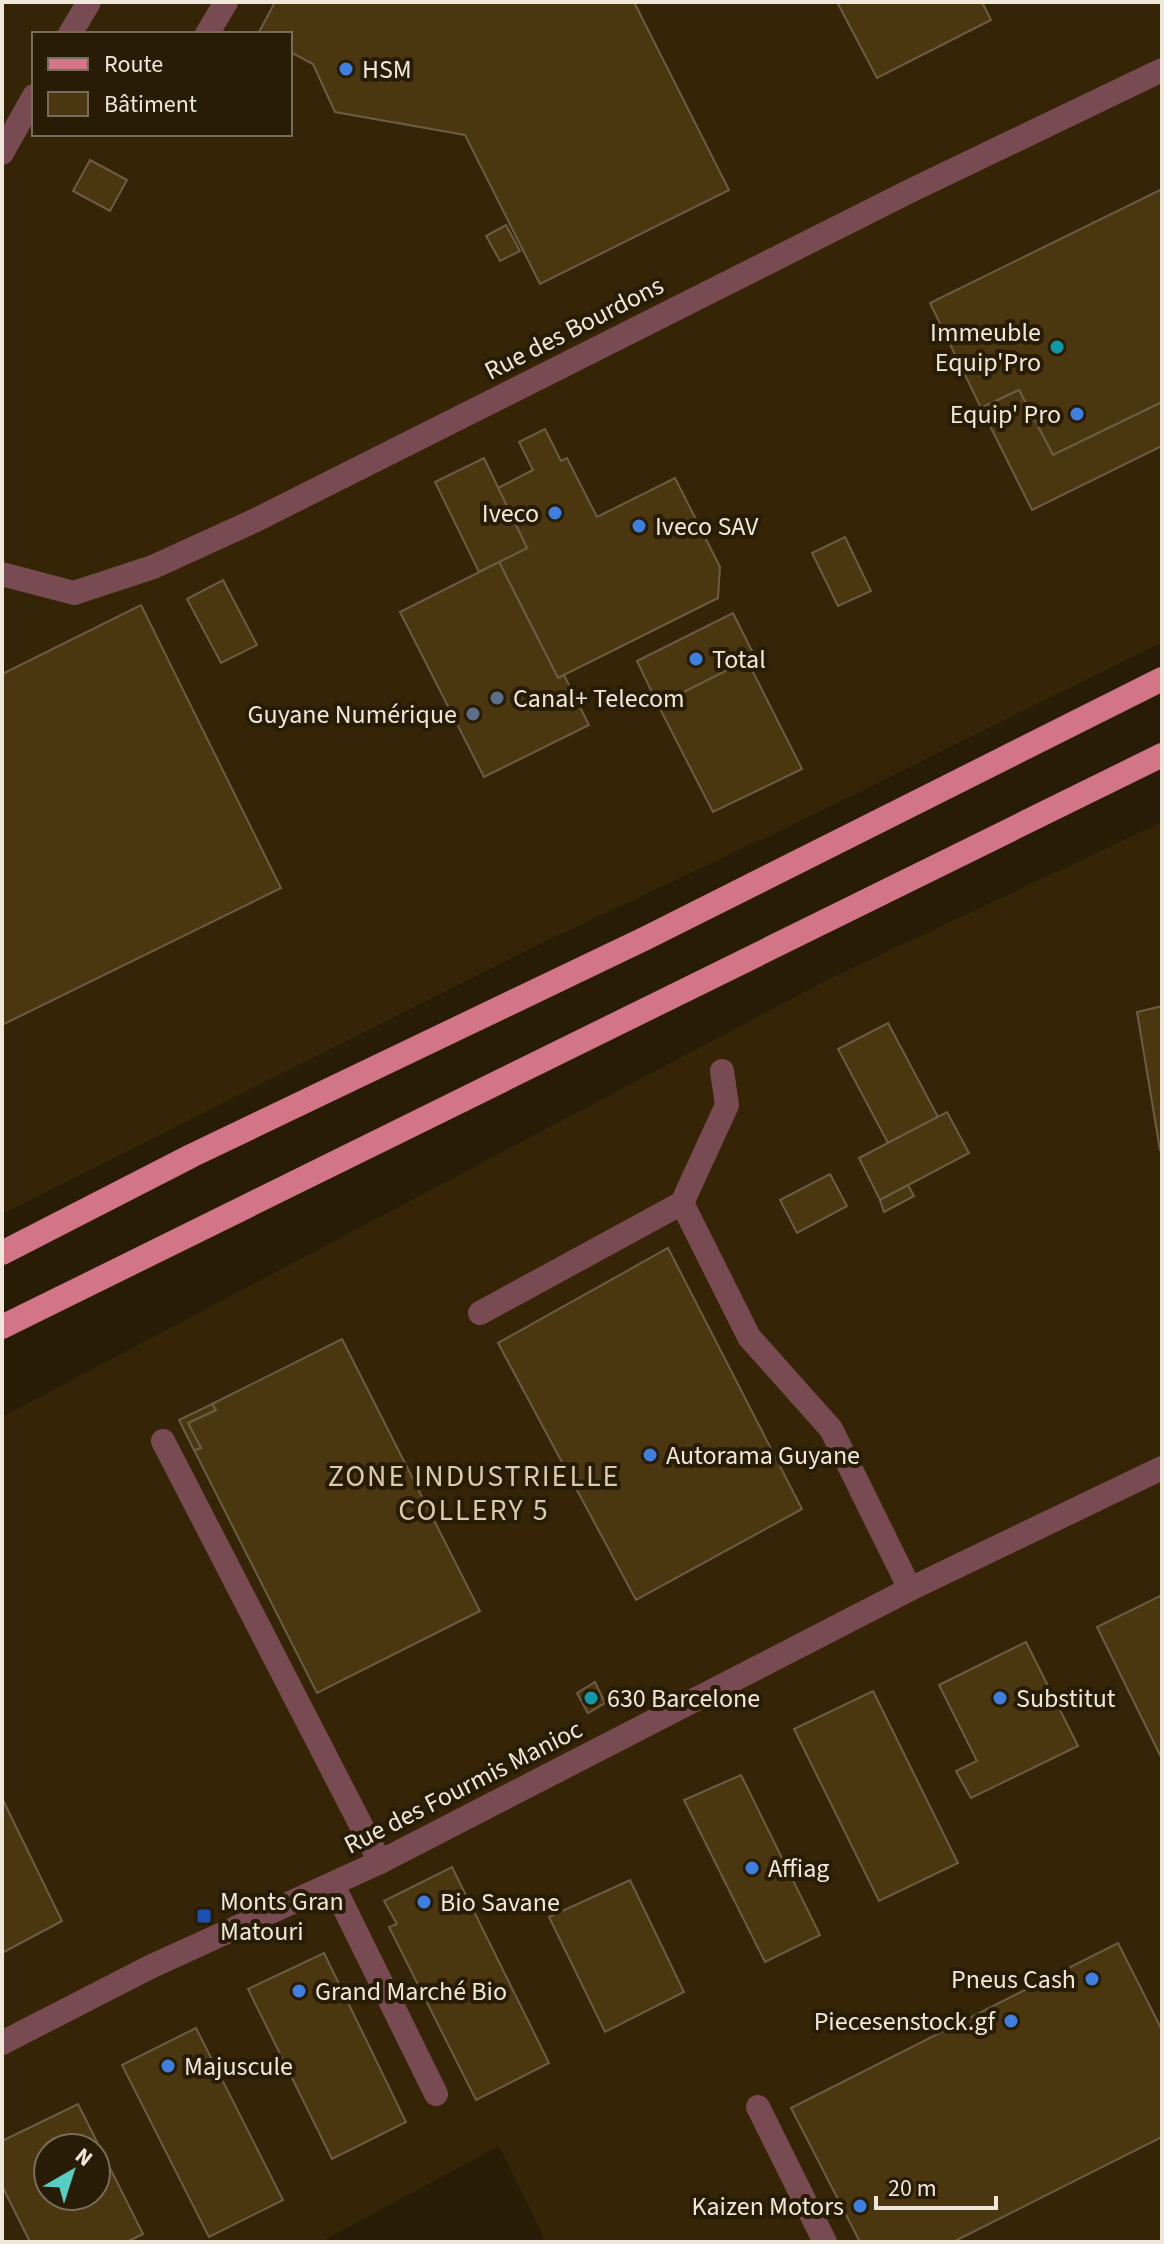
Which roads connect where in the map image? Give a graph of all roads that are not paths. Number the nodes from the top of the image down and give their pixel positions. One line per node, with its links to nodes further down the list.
1 (89, 2): 3 (street)
2 (226, 2): 4 (street)
3 (71, 32)
4 (208, 32)
5 (1162, 70): 8 (street, Rue des Bourdons)
6 (32, 100): 7 (street)
7 (2, 153)
8 (2, 574)
9 (1162, 679): 13 (main road)
10 (1162, 755): 15 (main road)
11 (722, 1071): 12 (street)
12 (682, 1203): 14 (street); 18 (street)
13 (2, 1253)
14 (480, 1313)
15 (2, 1327)
16 (163, 1441): 19 (street)
17 (1162, 1468): 18 (street, Rue des Fourmis Manioc)
18 (910, 1589): 19 (street, Rue des Fourmis Manioc)
19 (380, 1862): 20 (street, Rue des Fourmis Manioc)
20 (333, 1885): 21 (street, Rue des Fourmis Manioc); 22 (street)
21 (2, 2043)
22 (436, 2094)
23 (758, 2107): 24 (street)
24 (825, 2242)

